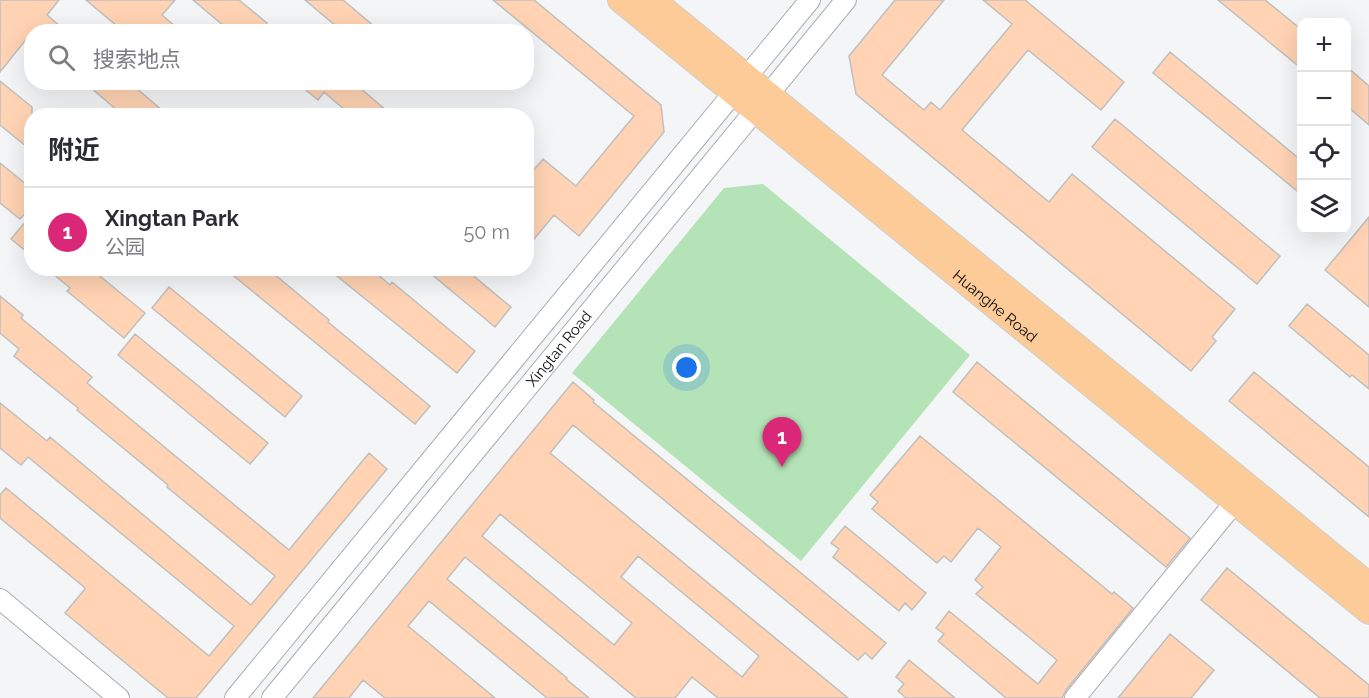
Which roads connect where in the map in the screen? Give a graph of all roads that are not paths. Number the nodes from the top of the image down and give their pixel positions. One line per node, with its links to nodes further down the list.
1 (620, 0): 5 (main road, Huanghe Road)
2 (653, 0): 5 (main road, Huanghe Road)
3 (810, 0): 5 (street, Xingtan Road)
4 (846, 0): 6 (street, Xingtan Road)
5 (740, 85): 6 (main road, Huanghe Road); 12 (street, Xingtan Road)
6 (762, 103): 7 (main road, Huanghe Road); 8 (main road, Huanghe Road); 13 (street, Xingtan Road)
7 (1235, 502): 10 (main road, Huanghe Road); 14 (street)
8 (1369, 585)
9 (0, 599): 11 (street)
10 (1369, 612)
11 (119, 698)
12 (235, 698)
13 (272, 698)
14 (1075, 698)

